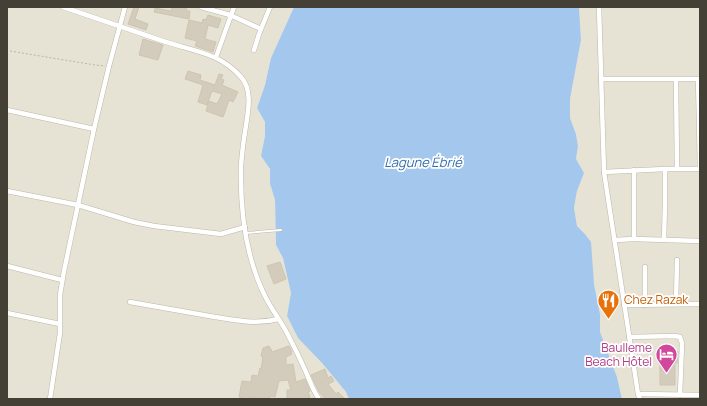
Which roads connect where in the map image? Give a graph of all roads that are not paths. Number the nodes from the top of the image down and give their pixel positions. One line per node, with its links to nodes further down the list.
1 (64, 7): 9 (street)
2 (125, 7): 9 (street)
3 (200, 7): 7 (street)
4 (234, 7): 8 (street)
5 (270, 7): 10 (street)
6 (599, 7): 13 (street)
7 (207, 8): 8 (street)
8 (230, 15): 10 (street); 12 (street)
9 (120, 26): 12 (street); 17 (street)
10 (261, 29): 11 (street)
11 (254, 50)
12 (216, 57): 25 (street)
13 (601, 79): 14 (street); 22 (street)
14 (676, 79): 15 (street); 19 (street)
15 (699, 79): 20 (street)
16 (7, 110): 17 (street)
17 (94, 129): 24 (street)
18 (665, 169): 19 (street); 21 (street); 30 (street)
19 (677, 169): 20 (street)
20 (700, 169)
21 (634, 170): 22 (street); 28 (street)
22 (604, 172): 29 (street)
23 (7, 191): 24 (street)
24 (78, 205): 25 (street); 35 (street)
25 (245, 227): 27 (street)
26 (281, 230): 27 (lane)
27 (246, 234): 42 (street)
28 (634, 239): 29 (street); 30 (street)
29 (615, 240): 40 (street)
30 (664, 240): 31 (street)
31 (700, 241)
32 (677, 260): 38 (street)
33 (7, 266): 35 (street)
34 (644, 268): 37 (street)
35 (62, 280): 43 (street)
36 (130, 302): 42 (street)
37 (645, 304): 38 (street); 40 (street)
38 (676, 304): 39 (street)
39 (700, 304)
40 (624, 305): 44 (street)
41 (7, 313): 43 (street)
42 (278, 319): 49 (street)
43 (60, 324): 48 (street)
44 (629, 337): 45 (street); 47 (street)
45 (680, 395): 46 (street); 47 (street)
46 (700, 395)
47 (639, 397)
48 (50, 399)
49 (319, 399)

